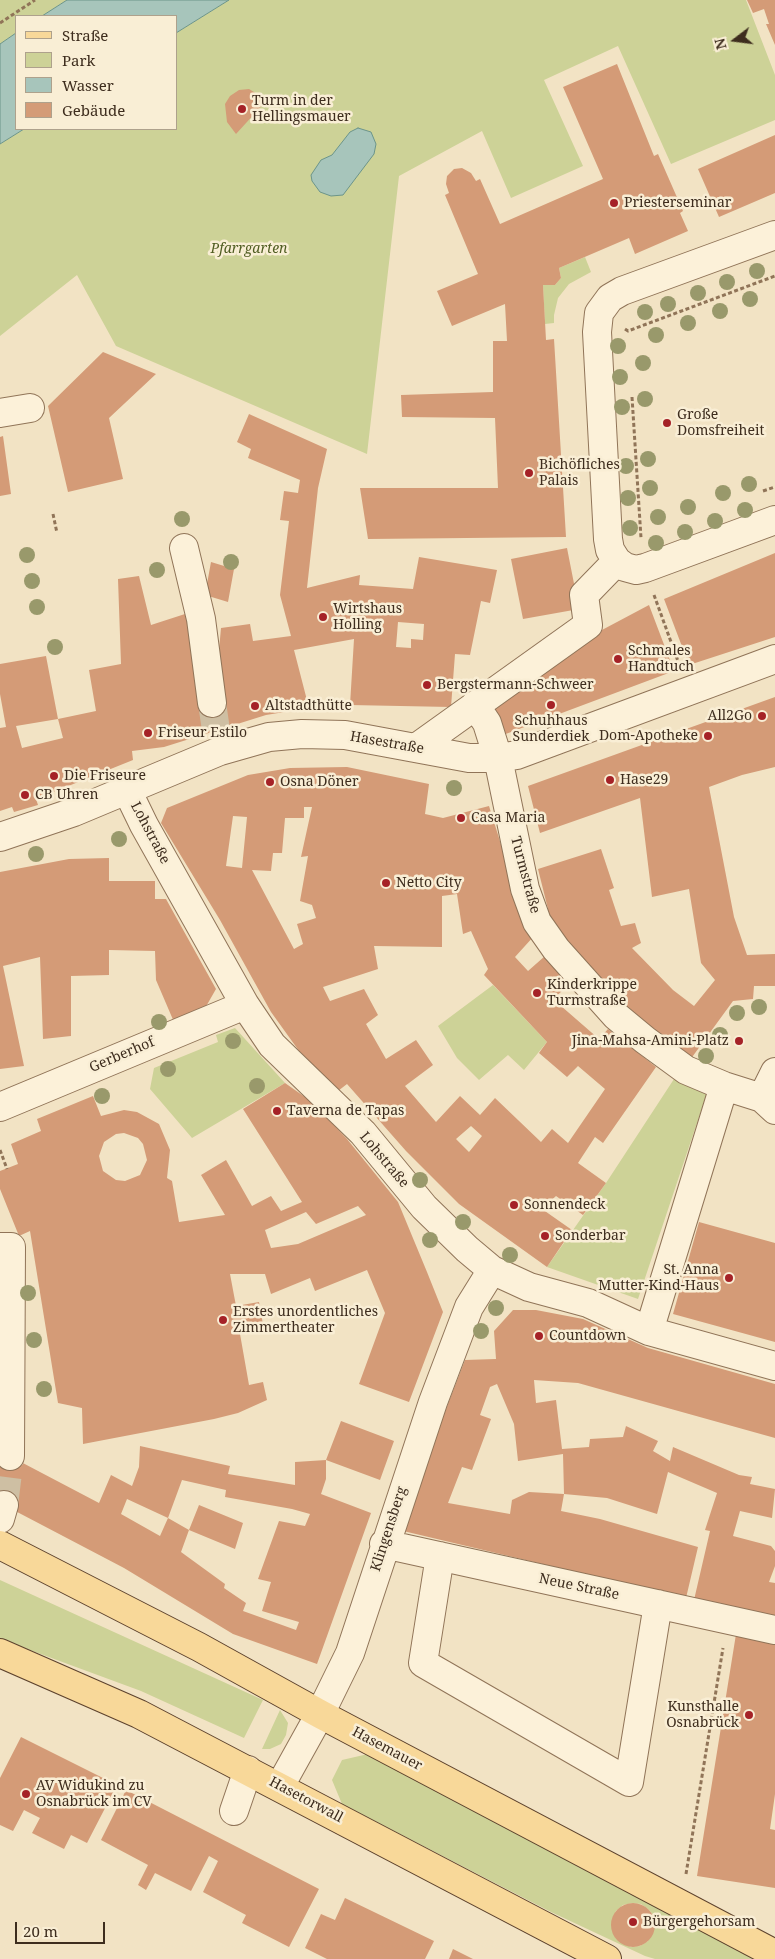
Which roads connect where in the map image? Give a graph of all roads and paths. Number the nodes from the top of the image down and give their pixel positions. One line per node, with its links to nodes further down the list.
1 (35, 0): 2 (path)
2 (0, 23)
3 (775, 235): 5 (street)
4 (775, 276): 6 (path)
5 (599, 313): 6 (path); 15 (street)
6 (628, 331): 7 (path)
7 (629, 340)
8 (632, 387): 16 (path)
9 (30, 408): 10 (street)
10 (0, 413)
11 (53, 514): 13 (path)
12 (775, 520): 16 (street)
13 (57, 533)
14 (184, 548): 19 (street)
15 (617, 561): 16 (street); 20 (street)
16 (645, 568): 18 (path)
17 (775, 659): 18 (street, Hasestraße)
18 (688, 691): 22 (street, Hasestraße)
19 (212, 703)
20 (475, 705): 21 (street); 22 (street)
21 (416, 748): 22 (street, Hasestraße); 23 (street, Hasestraße)
22 (498, 758): 27 (street, Turmstraße)
23 (127, 790): 24 (street, Hasestraße); 25 (street, Lohstraße)
24 (0, 837)
25 (245, 1005): 29 (street, Gerberhof); 33 (street, Lohstraße)
26 (775, 1072): 28 (street)
27 (724, 1086): 28 (street, Turmstraße); 34 (street)
28 (769, 1104)
29 (0, 1107)
30 (0, 1150): 31 (path)
31 (7, 1169)
32 (0, 1247): 36 (street)
33 (492, 1270): 34 (street, Lohstraße); 37 (street, Klingensberg)
34 (649, 1331): 35 (street, Lohstraße)
35 (775, 1366)
36 (10, 1456)
37 (384, 1544): 39 (street, Neue Straße); 44 (street, Klingensberg)
38 (0, 1545): 44 (main road, Hasemauer)
39 (440, 1556): 40 (street, Neue Straße); 40 (street)
40 (658, 1604): 41 (street, Neue Straße)
41 (727, 1619): 42 (street, Neue Straße); 48 (path)
42 (775, 1630)
43 (0, 1653): 45 (main road, Hasetorwall)
44 (320, 1714): 46 (street, Klingensberg); 49 (main road, Hasemauer)
45 (248, 1770): 46 (main road, Hasetorwall); 47 (street)
46 (280, 1786): 50 (main road, Hasetorwall)
47 (234, 1810)
48 (686, 1874)
49 (775, 1954)
50 (607, 1959)

